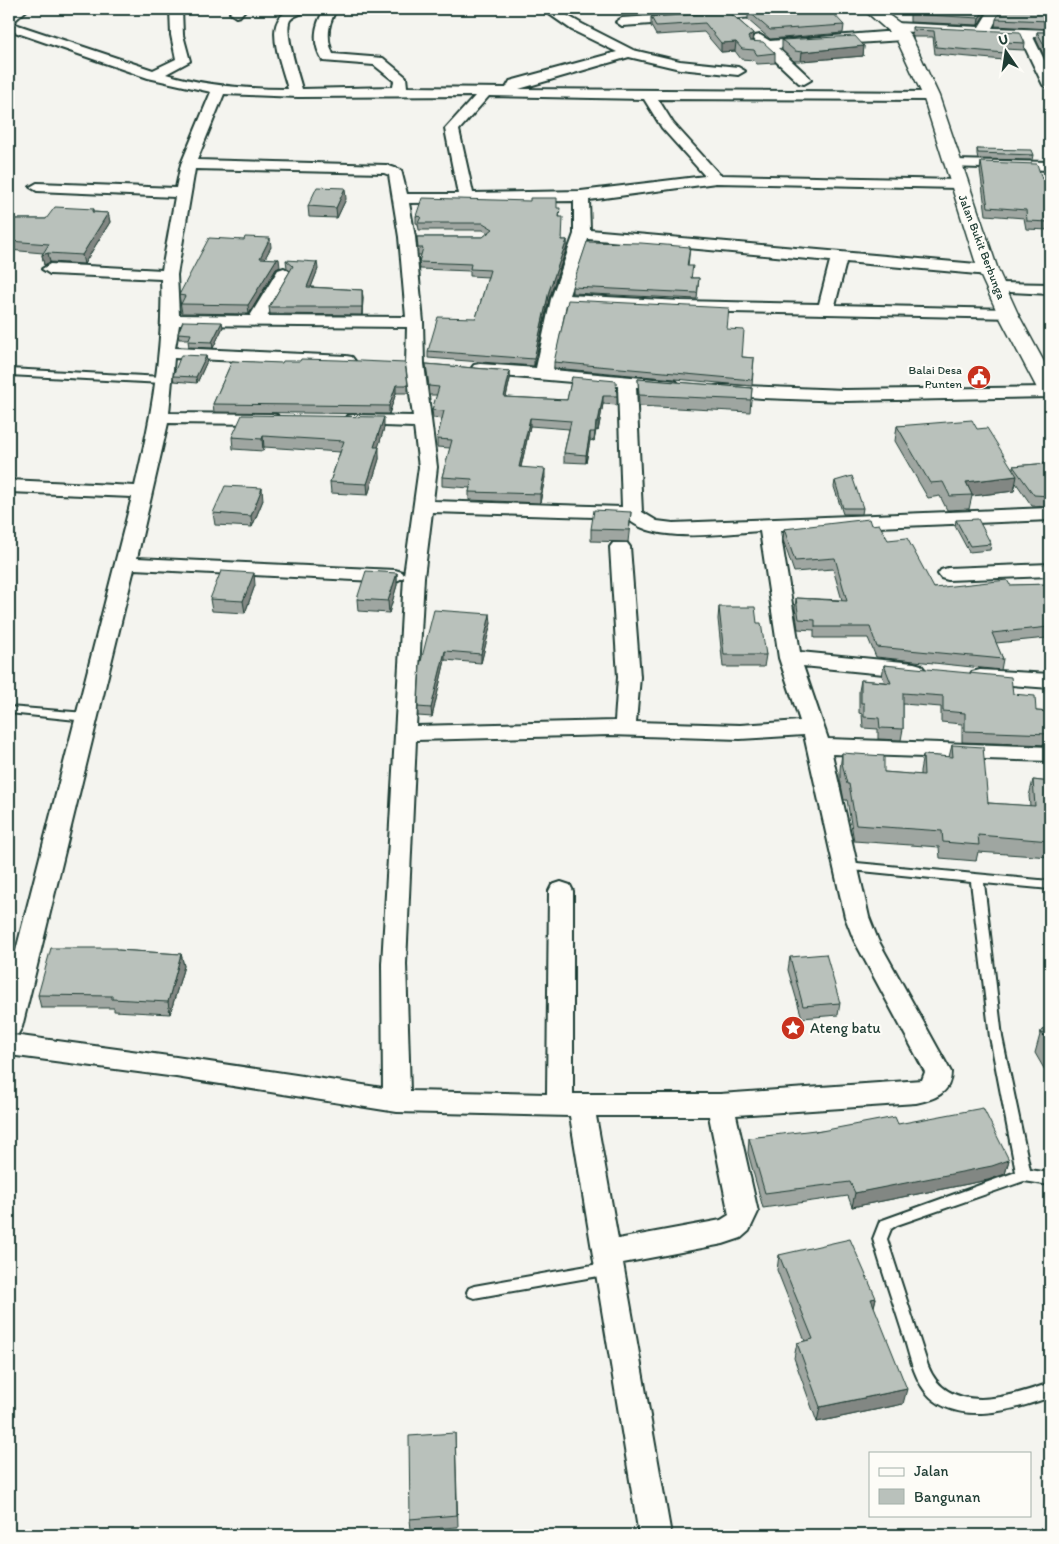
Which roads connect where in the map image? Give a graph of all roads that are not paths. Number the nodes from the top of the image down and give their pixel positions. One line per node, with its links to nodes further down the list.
1 (22, 9): 10 (street)
2 (176, 9): 21 (street)
3 (302, 9): 11 (street)
4 (548, 9): 19 (street)
5 (813, 9): 8 (street)
6 (996, 9): 14 (street)
7 (879, 11): 16 (main road)
8 (729, 12): 12 (street); 18 (street)
9 (327, 14): 11 (street); 25 (street)
10 (9, 20)
11 (283, 20): 26 (street)
12 (622, 22)
13 (9, 26): 21 (street)
14 (984, 30): 15 (street); 16 (street)
15 (1024, 32): 17 (street); 23 (street)
16 (894, 33): 18 (street); 30 (main road, Jalan Bukit Berbunga)
17 (1050, 34)
18 (756, 38): 22 (street)
19 (628, 53): 20 (street); 28 (street)
20 (738, 71)
21 (153, 75): 24 (street)
22 (804, 80)
23 (1049, 83)
24 (219, 89): 26 (street); 31 (street)
25 (401, 91): 26 (street); 27 (street)
26 (296, 92)
27 (485, 93): 28 (street); 38 (street)
28 (511, 94): 29 (street)
29 (649, 96): 30 (street); 34 (street)
30 (931, 96): 32 (main road, Jalan Bukit Berbunga)
31 (188, 164): 37 (street); 40 (street)
32 (954, 164): 33 (street); 35 (main road, Jalan Bukit Berbunga)
33 (1050, 166)
34 (716, 180): 35 (street); 39 (street)
35 (958, 184): 46 (main road, Jalan Bukit Berbunga)
36 (37, 187): 37 (street)
37 (184, 193): 48 (street)
38 (466, 196): 39 (street); 40 (street)
39 (581, 196): 41 (street)
40 (400, 199): 42 (street)
41 (582, 234): 44 (street); 51 (street)
42 (407, 237): 43 (street); 56 (street)
43 (426, 237)
44 (839, 258): 46 (street); 52 (street)
45 (50, 269): 48 (street)
46 (988, 270): 49 (main road, Jalan Bukit Berbunga)
47 (284, 273): 55 (street)
48 (169, 275): 54 (street)
49 (998, 288): 50 (street); 53 (main road, Jalan Bukit Berbunga)
50 (1050, 289)
51 (559, 299): 52 (street); 63 (street)
52 (826, 308): 53 (street)
53 (1008, 314): 68 (main road, Jalan Bukit Berbunga)
54 (171, 320): 55 (street); 57 (street)
55 (255, 322): 56 (street)
56 (415, 322): 60 (street)
57 (166, 353): 58 (street); 64 (street)
58 (365, 362)
59 (395, 363): 60 (street)
60 (421, 364): 72 (street)
61 (468, 368): 63 (street)
62 (9, 372): 64 (lane)
63 (543, 374): 65 (street)
64 (163, 380): 69 (street)
65 (627, 382): 66 (street); 76 (street)
66 (683, 386)
67 (702, 388): 68 (street)
68 (1050, 392)
69 (160, 418): 70 (street); 74 (street)
70 (289, 419)
71 (338, 420): 72 (street)
72 (422, 422): 75 (street)
73 (9, 486): 74 (street)
74 (142, 492): 80 (street)
75 (423, 506): 76 (street); 83 (street)
76 (632, 513): 78 (street)
77 (1050, 514): 78 (street)
78 (768, 524): 84 (street)
79 (620, 547): 88 (street)
80 (126, 563): 83 (street); 87 (street)
81 (1050, 570): 82 (street)
82 (948, 574)
83 (414, 577): 89 (street)
84 (790, 658): 85 (street); 90 (street)
85 (1050, 681)
86 (9, 710): 87 (lane)
87 (86, 717): 96 (street)
88 (625, 728): 89 (street); 90 (street)
89 (405, 734): 98 (street)
90 (815, 736): 91 (street); 92 (street)
91 (1050, 754)
92 (846, 866): 93 (lane); 100 (street)
93 (976, 878): 94 (lane); 101 (lane)
94 (1050, 884)
95 (561, 891): 99 (street)
96 (9, 1027)
97 (9, 1045): 98 (street)
98 (397, 1101): 99 (street)
99 (570, 1104): 100 (street); 103 (street)
100 (720, 1105): 103 (street)
101 (1024, 1175): 102 (lane); 105 (lane)
102 (1050, 1179)
103 (609, 1260): 104 (lane); 106 (street)
104 (474, 1292)
105 (1050, 1390)
106 (655, 1535)

